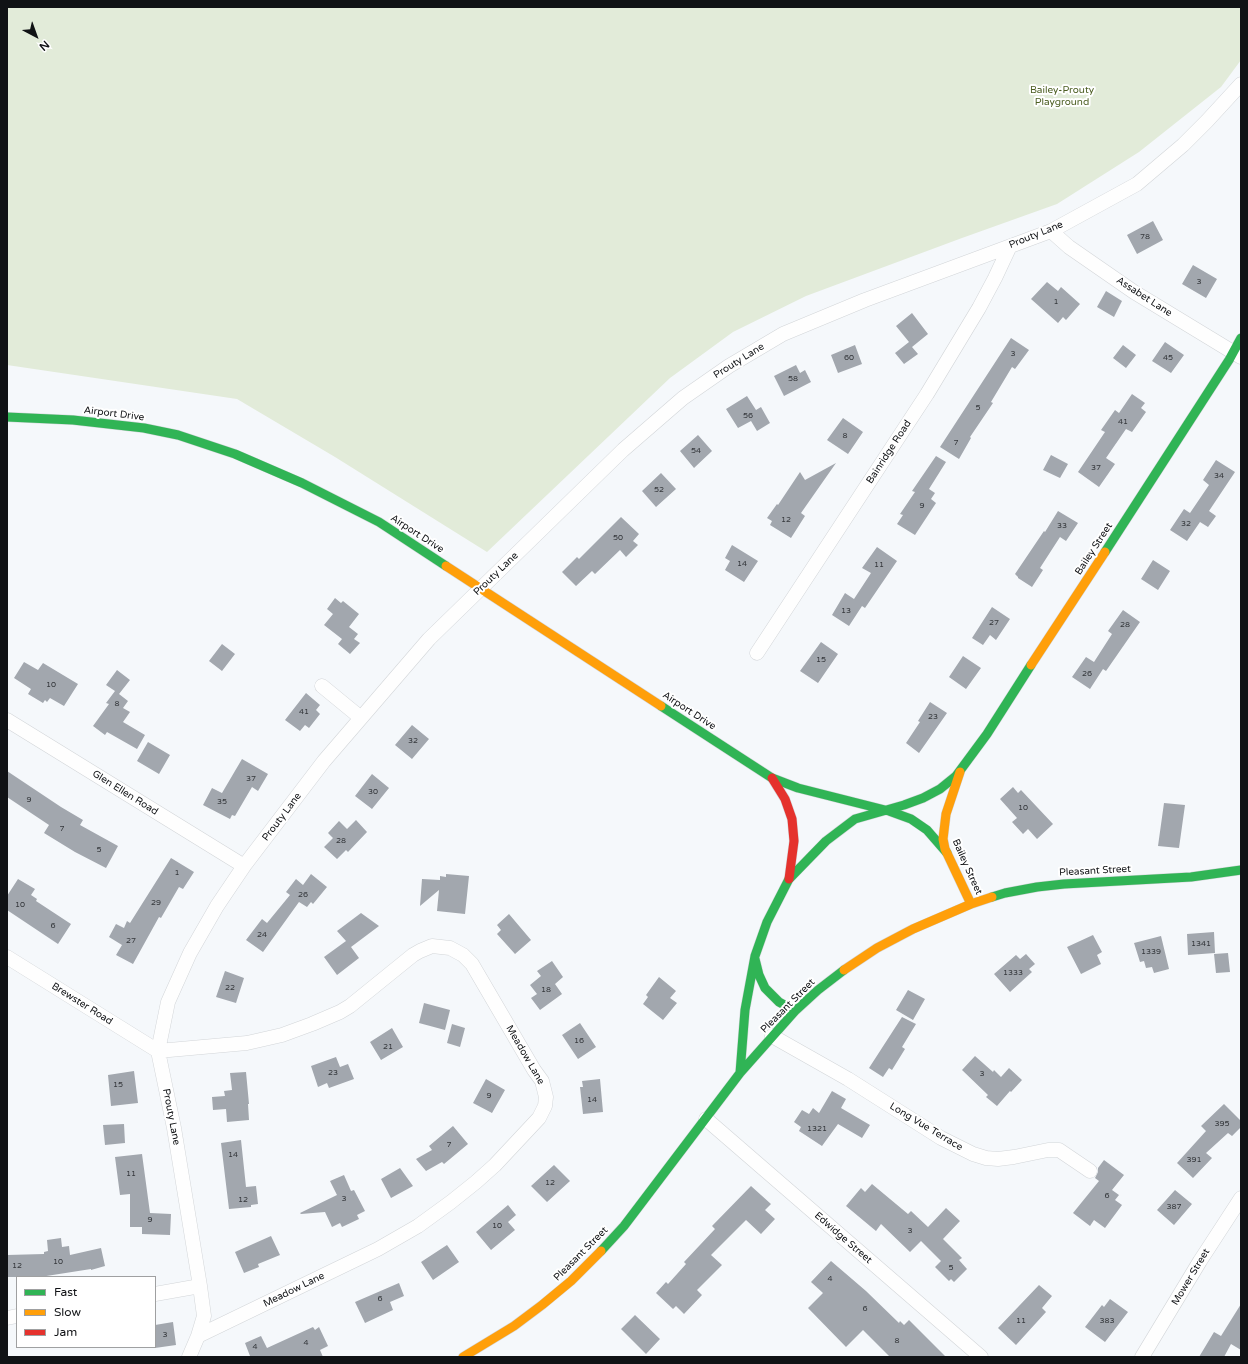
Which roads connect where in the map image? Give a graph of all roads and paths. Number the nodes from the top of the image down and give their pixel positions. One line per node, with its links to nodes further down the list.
1 (1241, 84): 2 (street, Prouty Lane)
2 (1051, 231): 3 (street, Prouty Lane); 5 (street, Assabet Lane)
3 (1010, 246): 7 (street, Prouty Lane); 8 (street, Bainridge Road)
4 (1241, 338): 5 (main road, Bailey Street)
5 (1237, 355): 12 (main road, Bailey Street)
6 (7, 417): 7 (main road, Airport Drive)
7 (481, 588): 10 (street, Prouty Lane); 13 (main road, Airport Drive)
8 (757, 653)
9 (322, 686): 10 (street)
10 (361, 718): 16 (street, Prouty Lane)
11 (7, 720): 16 (street, Glen Ellen Road)
12 (962, 769): 14 (main road, Bailey Street); 15 (main road, Bailey Street)
13 (772, 778): 14 (main road, Airport Drive); 18 (main road, Airport Drive)
14 (883, 810): 15 (main road, Airport Drive); 18 (main road, Airport Drive)
15 (947, 853): 19 (main road, Bailey Street)
16 (244, 866): 24 (street, Prouty Lane)
17 (1241, 870): 19 (main road, Pleasant Street)
18 (789, 879): 20 (main road, Airport Drive)
19 (971, 904): 22 (main road, Pleasant Street)
20 (755, 956): 22 (main road); 25 (main road, Airport Drive)
21 (7, 957): 24 (street, Brewster Road)
22 (795, 1011): 23 (main road, Pleasant Street)
23 (772, 1036): 25 (main road, Pleasant Street); 27 (street, Long Vue Terrace)
24 (158, 1051): 29 (street, Prouty Lane); 31 (street, Meadow Lane)
25 (740, 1073): 26 (main road, Pleasant Street)
26 (706, 1119): 33 (main road, Pleasant Street); 34 (street, Edwidge Street)
27 (1090, 1170)
28 (1241, 1198): 35 (street, Mower Street)
29 (200, 1286): 30 (street); 31 (street, Prouty Lane)
30 (156, 1294)
31 (198, 1336): 32 (street, Prouty Lane)
32 (189, 1357)
33 (464, 1357)
34 (981, 1357)
35 (1142, 1357)

